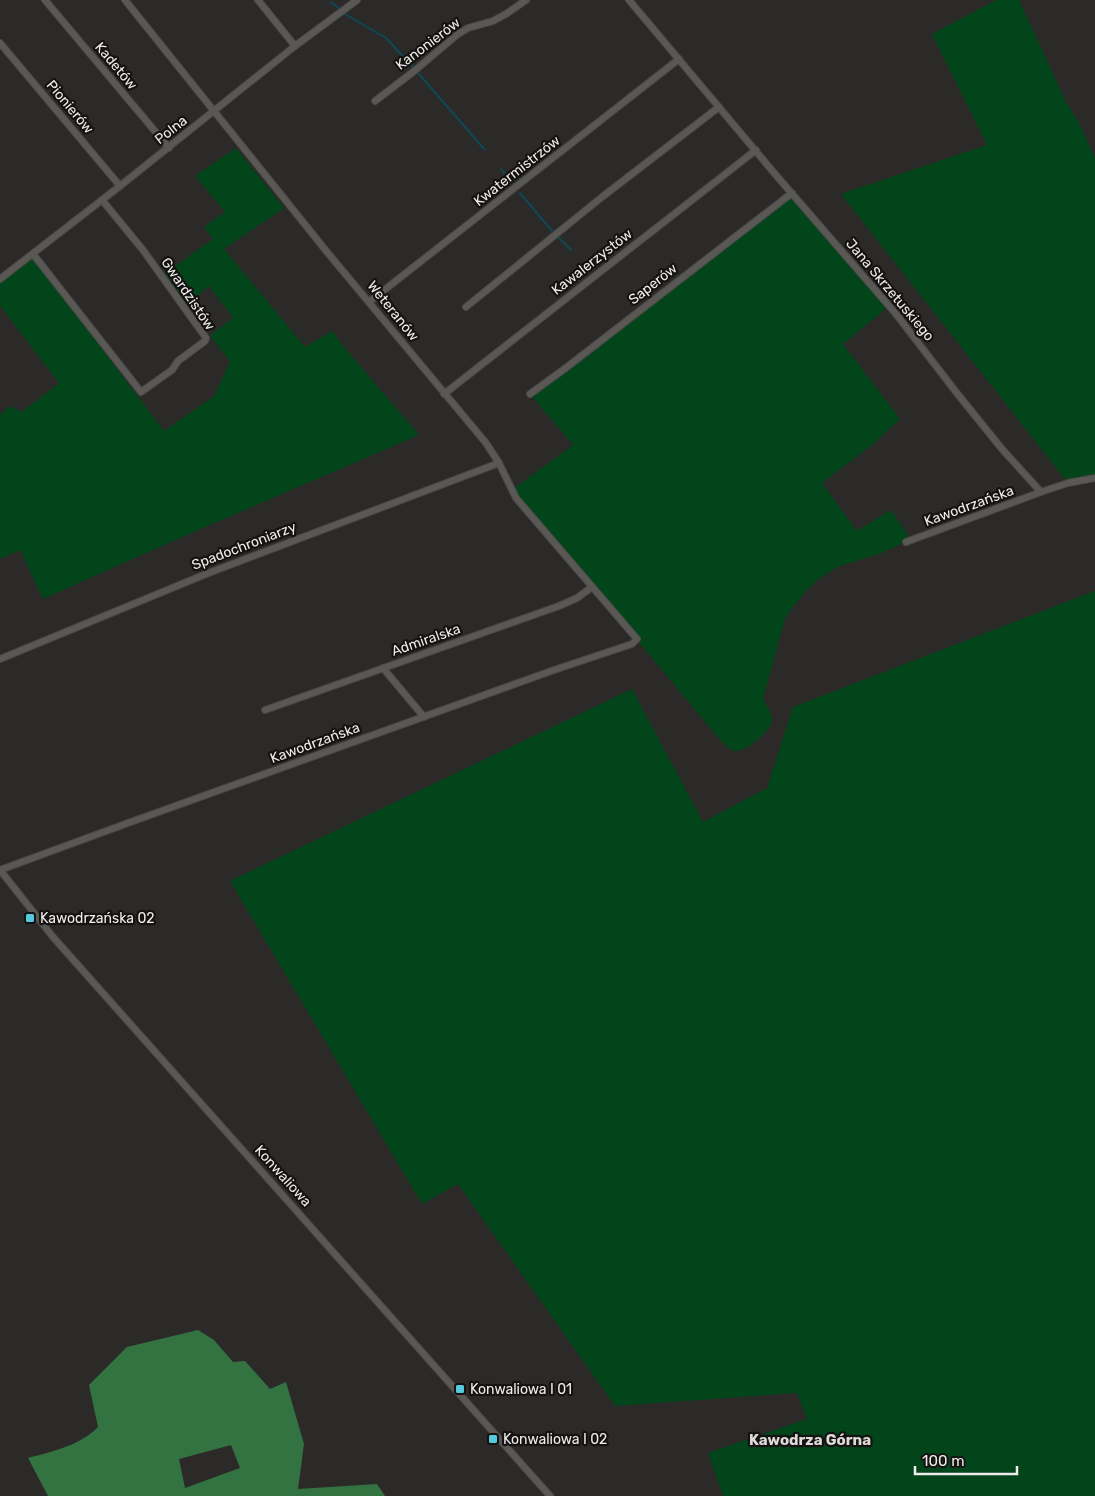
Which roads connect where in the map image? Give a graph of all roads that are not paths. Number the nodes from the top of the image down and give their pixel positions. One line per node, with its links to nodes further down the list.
1 (45, 0): 13 (street, Kadetów)
2 (125, 0): 12 (street, Weteranów)
3 (258, 0): 8 (street)
4 (357, 0): 8 (street, Polna)
5 (526, 0): 10 (street, Kanonierów)
6 (629, 0): 9 (street, Jana Skrzetuskiego)
7 (0, 43): 15 (street, Pionierów)
8 (295, 46): 12 (street, Polna)
9 (679, 59): 11 (street, Jana Skrzetuskiego); 20 (street, Kwatermistrzów)
10 (375, 101)
11 (719, 107): 14 (street, Jana Skrzetuskiego); 21 (street)
12 (214, 111): 13 (street, Polna); 20 (street, Weteranów)
13 (168, 148): 15 (street, Polna)
14 (756, 150): 16 (street, Jana Skrzetuskiego); 22 (street, Kawalerzystów)
15 (120, 186): 17 (street, Polna)
16 (792, 193): 23 (street, Saperów); 26 (street, Jana Skrzetuskiego)
17 (102, 200): 18 (street, Polna); 18 (street, Gwardzistów)
18 (33, 254): 19 (street, Polna)
19 (0, 278)
20 (369, 302): 22 (street, Weteranów)
21 (466, 307)
22 (444, 394): 24 (street, Weteranów)
23 (530, 394)
24 (499, 463): 28 (street, Weteranów); 30 (street, Spadochroniarzy)
25 (1095, 478): 26 (street, Kawodrzańska)
26 (1041, 492): 27 (street, Kawodrzańska)
27 (906, 542)
28 (592, 587): 29 (street, Weteranów); 31 (street, Admiralska)
29 (637, 639): 33 (street, Kawodrzańska)
30 (0, 659)
31 (384, 668): 32 (street, Admiralska); 33 (street)
32 (265, 710)
33 (424, 717): 34 (street, Kawodrzańska)
34 (0, 870): 35 (street, Konwaliowa)
35 (550, 1496)

